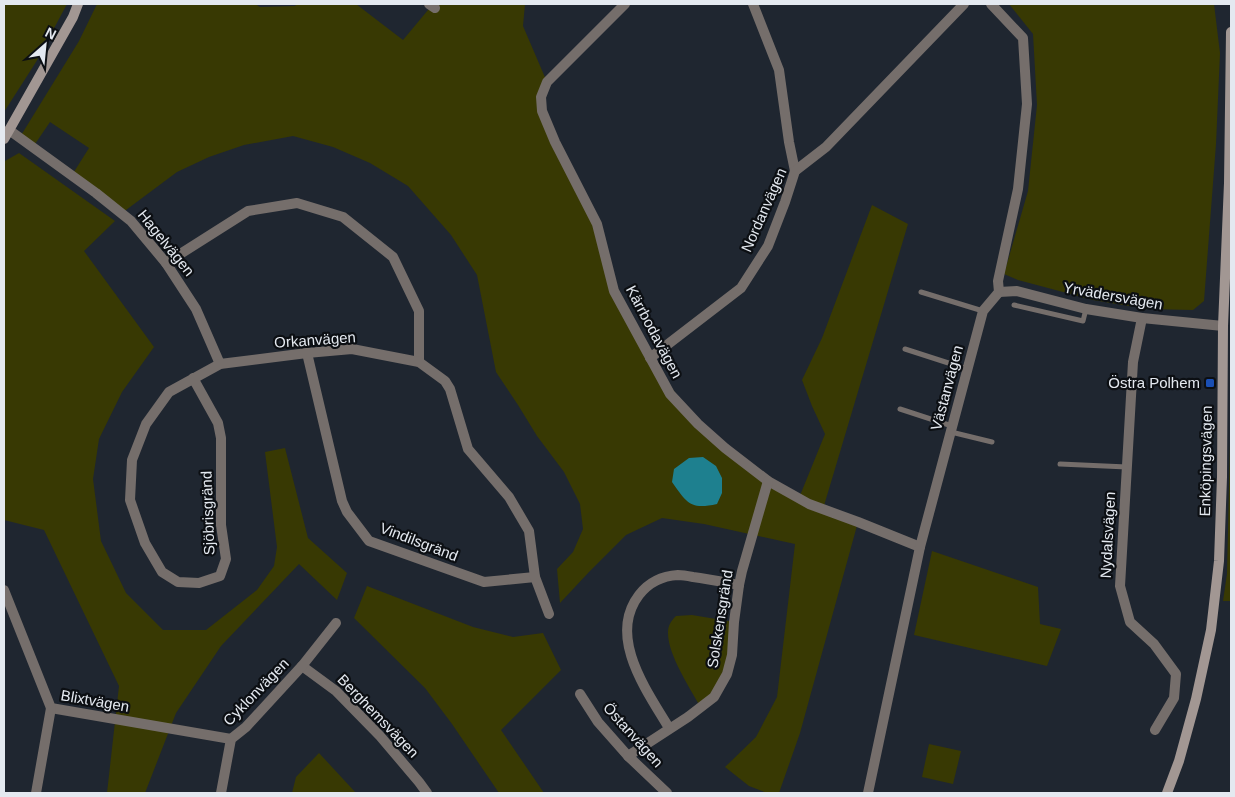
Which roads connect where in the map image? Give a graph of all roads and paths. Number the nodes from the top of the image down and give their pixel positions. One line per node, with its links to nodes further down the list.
1 (78, 4): 7 (street)
2 (624, 4): 20 (street, Kärrbodavägen)
3 (753, 4): 8 (street)
4 (964, 4): 8 (street, Nordanvägen)
5 (991, 4): 12 (street)
6 (1231, 32): 9 (street, Enköpingsvägen)
7 (6, 135): 10 (street, Hagelvägen)
8 (795, 171): 20 (street, Nordanvägen)
9 (1230, 184): 17 (street, Enköpingsvägen)
10 (166, 263): 21 (street); 22 (street, Hagelvägen)
11 (921, 292): 15 (lane)
12 (999, 292): 14 (street, Yrvädersvägen); 15 (street, Västanvägen)
13 (1014, 305): 14 (lane)
14 (1086, 309): 16 (street, Yrvädersvägen)
15 (983, 311): 23 (street, Västanvägen)
16 (1142, 318): 17 (street, Yrvädersvägen); 29 (street, Nydalsvägen)
17 (1227, 325): 49 (street, Enköpingsvägen)
18 (905, 350): 23 (lane)
19 (307, 353): 21 (street, Orkanvägen); 22 (street, Orkanvägen); 32 (street, Vindilsgränd)
20 (650, 358): 30 (street, Kärrbodavägen)
21 (419, 362): 32 (street, Orkanvägen)
22 (220, 364): 24 (street, Sjöbrisgränd)
23 (967, 369): 26 (street, Västanvägen)
24 (193, 378): 24 (street, Sjöbrisgränd)
25 (900, 409): 26 (lane)
26 (951, 429): 27 (lane); 31 (street, Västanvägen)
27 (992, 442)
28 (1060, 464): 29 (lane)
29 (1127, 467): 41 (street, Nydalsvägen)
30 (768, 481): 31 (street, Kärrbodavägen); 33 (street, Solskensgränd)
31 (920, 547): 48 (street, Västanvägen)
32 (535, 577): 35 (street, Orkanvägen)
33 (739, 585): 40 (street, Solskensgränd); 40 (street)
34 (4, 590): 39 (street, Blixtvägen)
35 (549, 614)
36 (336, 623): 37 (street, Cyklonvägen)
37 (302, 666): 42 (street, Cyklonvägen); 46 (street, Berghemsvägen)
38 (580, 694): 43 (street, Östanvägen)
39 (51, 708): 42 (street, Blixtvägen); 44 (street)
40 (669, 728): 43 (street, Solskensgränd)
41 (1155, 730)
42 (231, 739): 45 (street, Cyklonvägen)
43 (628, 756): 47 (street, Östanvägen)
44 (36, 793)
45 (221, 793)
46 (427, 793)
47 (667, 793)
48 (868, 793)
49 (1167, 793)

